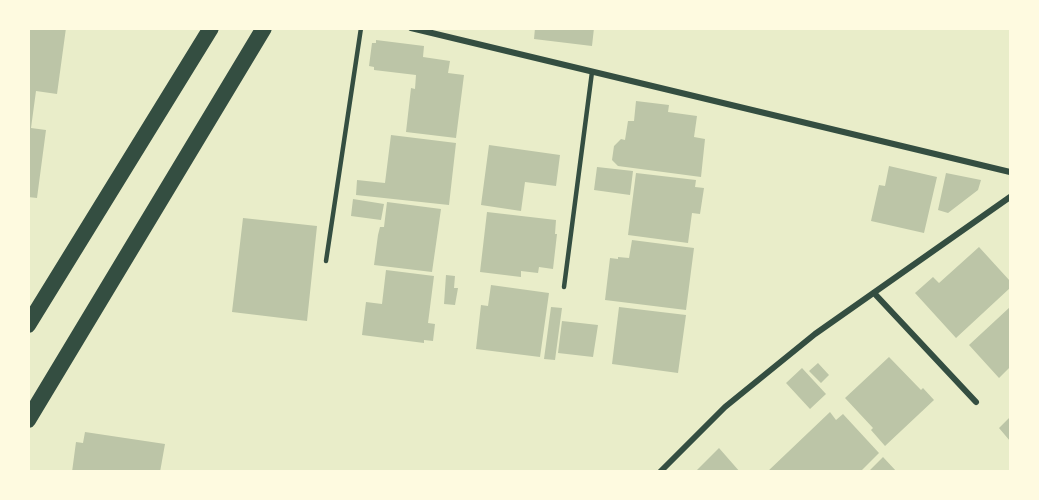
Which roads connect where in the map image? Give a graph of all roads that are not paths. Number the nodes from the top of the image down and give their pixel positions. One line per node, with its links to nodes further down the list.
1 (212, 28): 11 (highway)
2 (264, 28): 13 (highway)
3 (361, 28): 8 (lane)
4 (411, 28): 5 (street)
5 (592, 72): 6 (street); 9 (lane)
6 (1011, 172)
7 (1011, 197): 10 (street)
8 (326, 261)
9 (564, 287)
10 (874, 293): 12 (street); 14 (street)
11 (28, 325)
12 (976, 402)
13 (28, 420)
14 (660, 471)

